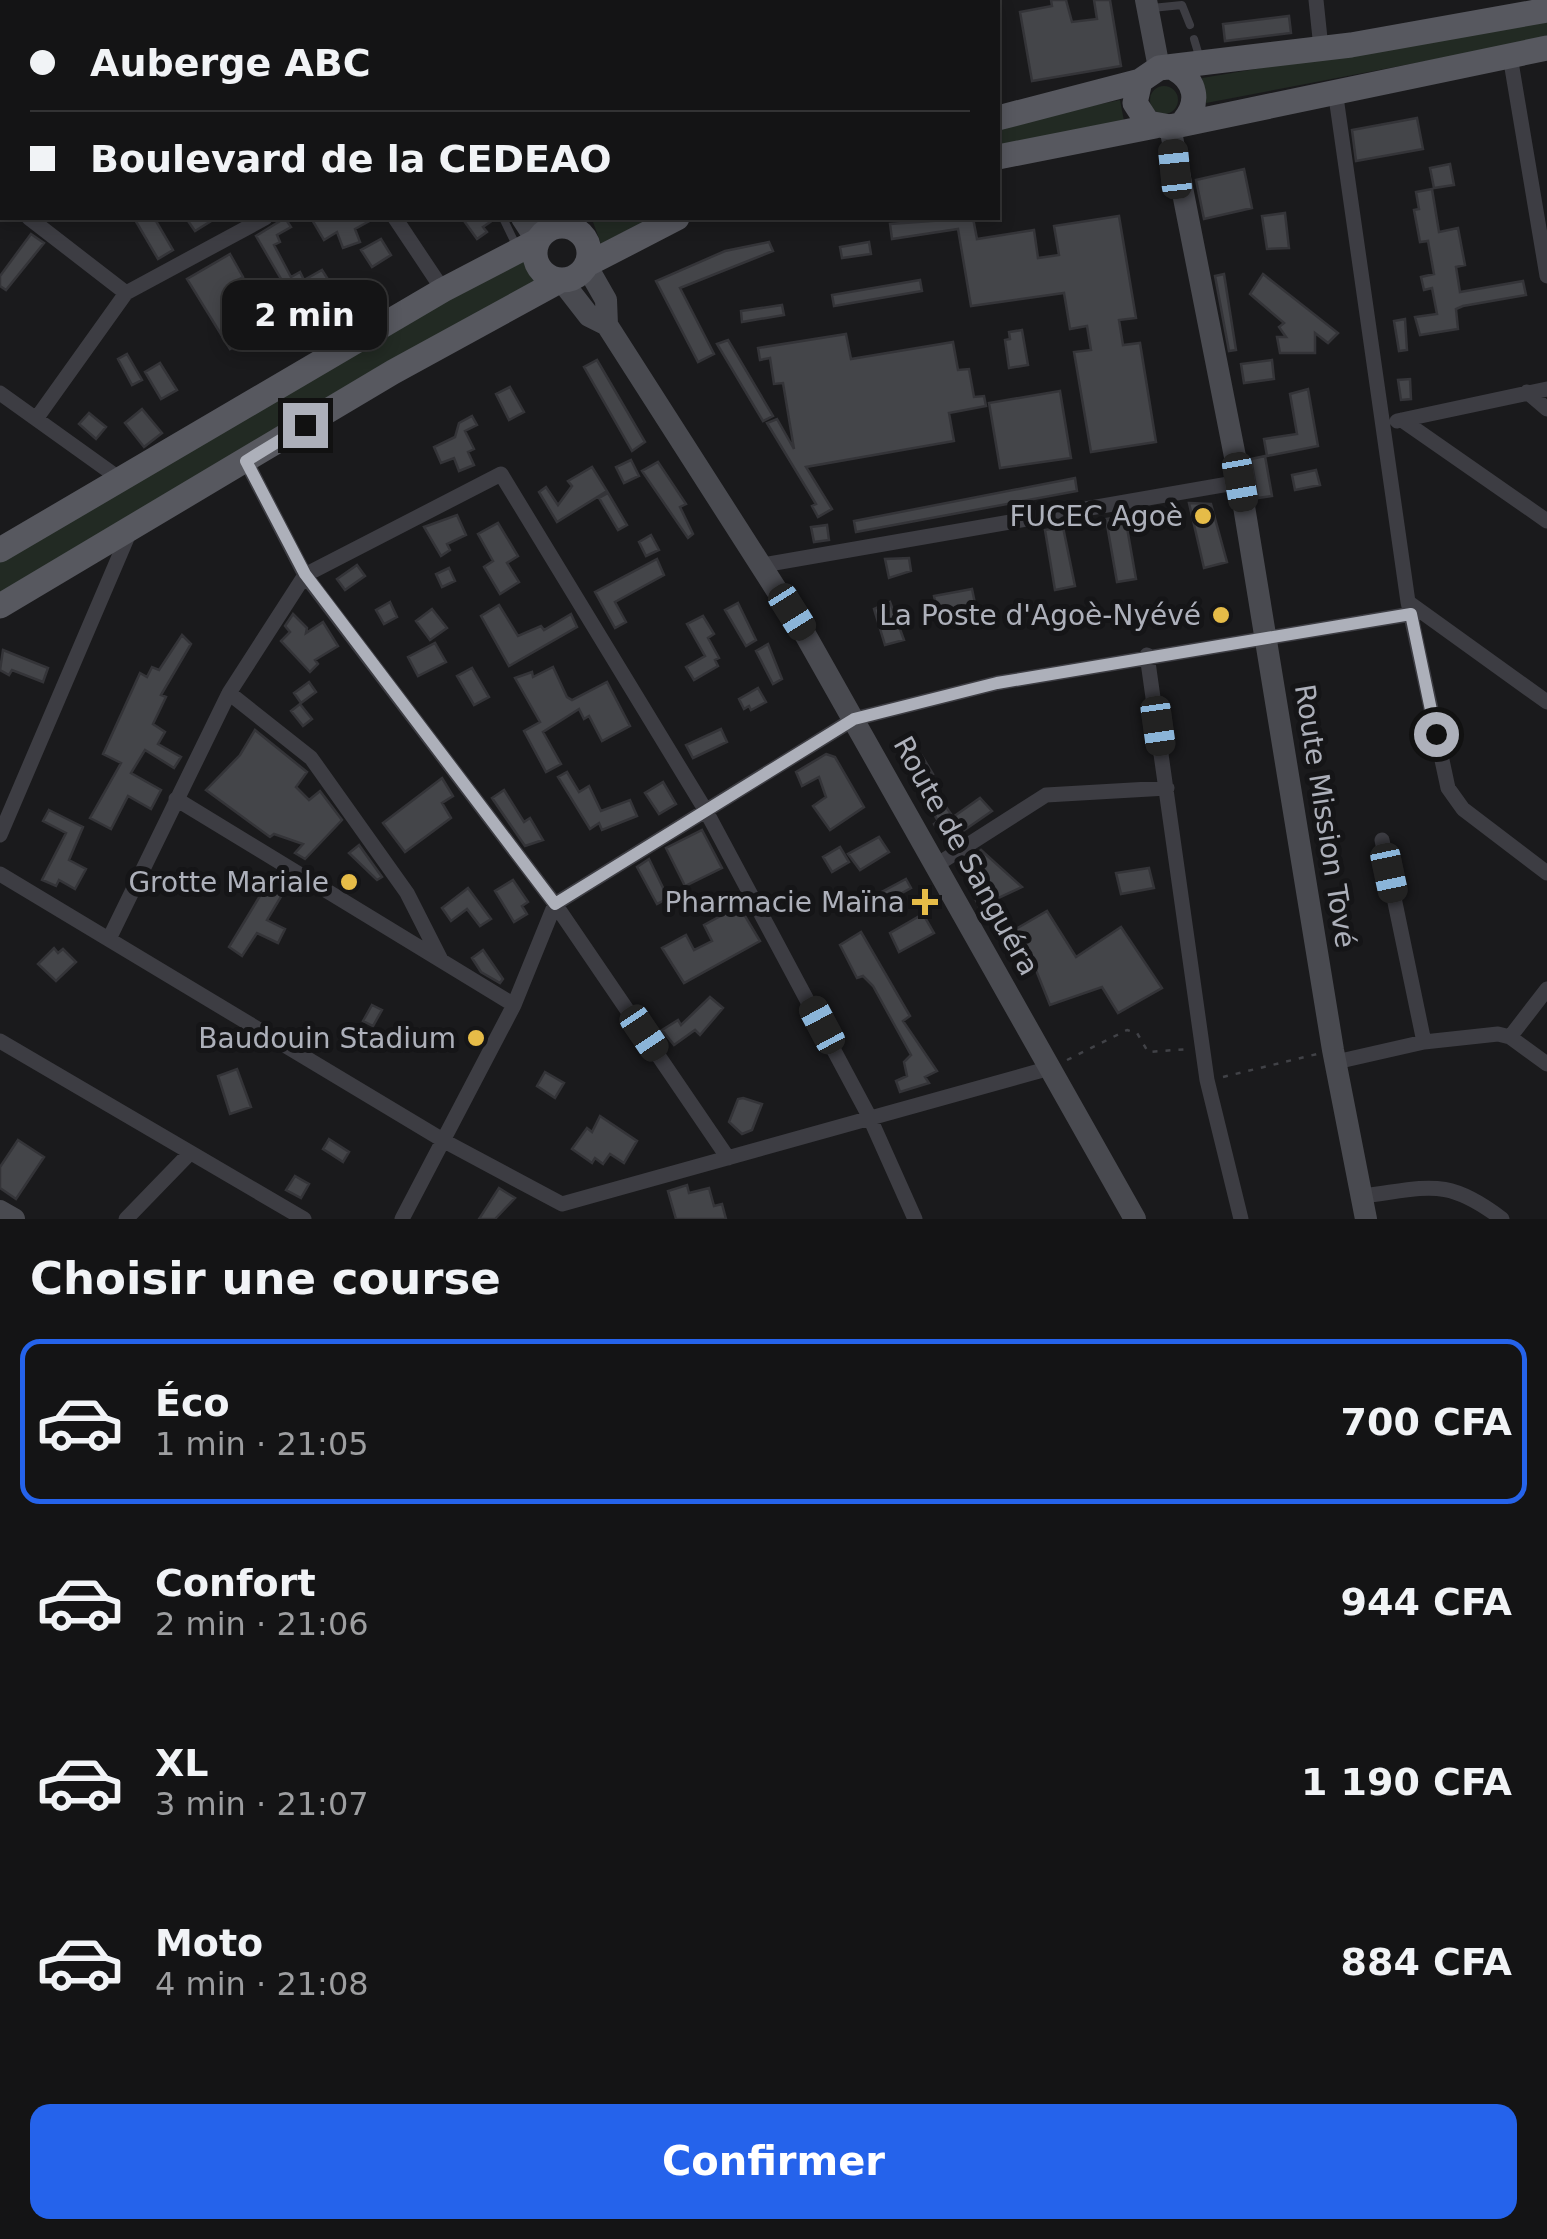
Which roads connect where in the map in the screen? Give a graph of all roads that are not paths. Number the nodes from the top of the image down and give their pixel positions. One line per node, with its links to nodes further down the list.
1 (1316, 0): 6 (street)
2 (1146, 4): 4 (lane); 10 (street)
3 (1547, 10): 6 (main road)
4 (1190, 25)
5 (1194, 40): 9 (lane)
6 (1321, 48): 9 (main road)
7 (1547, 48): 8 (main road)
8 (1510, 56): 11 (main road); 24 (street)
9 (1202, 65): 10 (main road)
10 (1158, 73): 12 (main road); 13 (main road); 13 (main road)
11 (1335, 90): 13 (main road); 35 (street)
12 (1000, 117)
13 (1170, 125): 14 (main road); 38 (street, Route Mission Tové)
14 (1000, 157)
15 (32, 220): 27 (street)
16 (260, 220): 27 (street)
17 (396, 220): 26 (street)
18 (505, 220): 22 (lane)
19 (522, 220): 22 (street)
20 (565, 220): 22 (main road); 23 (main road)
21 (673, 220): 23 (main road)
22 (528, 246): 25 (main road); 26 (main road)
23 (586, 265): 25 (main road); 28 (street, Route de Sanguéra)
24 (1547, 276)
25 (561, 280): 28 (street, Route de Sanguéra); 36 (main road)
26 (443, 290): 37 (main road)
27 (126, 293): 33 (street)
28 (606, 325): 42 (street, Route de Sanguéra)
29 (1547, 389): 30 (street)
30 (1527, 392): 32 (street); 34 (street)
31 (0, 393): 33 (street)
32 (1547, 410)
33 (36, 419): 37 (street)
34 (1402, 420): 35 (street); 39 (street)
35 (1383, 422): 45 (street)
36 (246, 461): 40 (main road); 43 (street)
37 (120, 479): 41 (main road)
38 (1240, 482): 42 (street); 46 (street, Route Mission Tové)
39 (1547, 521)
40 (132, 526): 44 (main road); 54 (street)
41 (6, 540)
42 (762, 566): 50 (street, Route de Sanguéra)
43 (305, 574): 48 (street); 53 (street); 59 (street)
44 (0, 606)
45 (1410, 608): 46 (street); 49 (street); 57 (street)
46 (1265, 637): 47 (street); 67 (street, Route Mission Tové)
47 (1147, 656): 50 (street); 51 (street)
48 (229, 692): 52 (street); 61 (street)
49 (1547, 702)
50 (854, 719): 53 (street); 56 (street, Route de Sanguéra)
51 (1167, 788): 56 (street); 83 (street)
52 (176, 799): 60 (street); 61 (street)
53 (706, 812): 59 (street); 70 (street)
54 (0, 836)
55 (1382, 840): 66 (street)
56 (938, 864): 69 (street, Route de Sanguéra)
57 (1547, 873)
58 (0, 874): 60 (street)
59 (555, 904): 63 (street); 73 (street)
60 (109, 939): 71 (street)
61 (441, 961): 63 (street)
62 (1547, 989): 64 (street)
63 (514, 1005): 71 (street)
64 (1510, 1037): 66 (street); 68 (street)
65 (0, 1041): 72 (street)
66 (1424, 1042): 67 (street)
67 (1335, 1056): 74 (street, Route Mission Tové)
68 (1547, 1064)
69 (1050, 1068): 70 (street); 82 (street, Route de Sanguéra)
70 (870, 1116): 73 (street); 81 (street)
71 (446, 1142): 76 (street); 80 (street)
72 (190, 1153): 78 (street); 79 (street)
73 (728, 1158): 76 (street)
74 (1364, 1208): 84 (street)
75 (0, 1211): 77 (street)
76 (559, 1212)
77 (14, 1219)
78 (126, 1219)
79 (304, 1219)
80 (402, 1219)
81 (916, 1219)
82 (1135, 1219)
83 (1240, 1219)
84 (1502, 1219)

